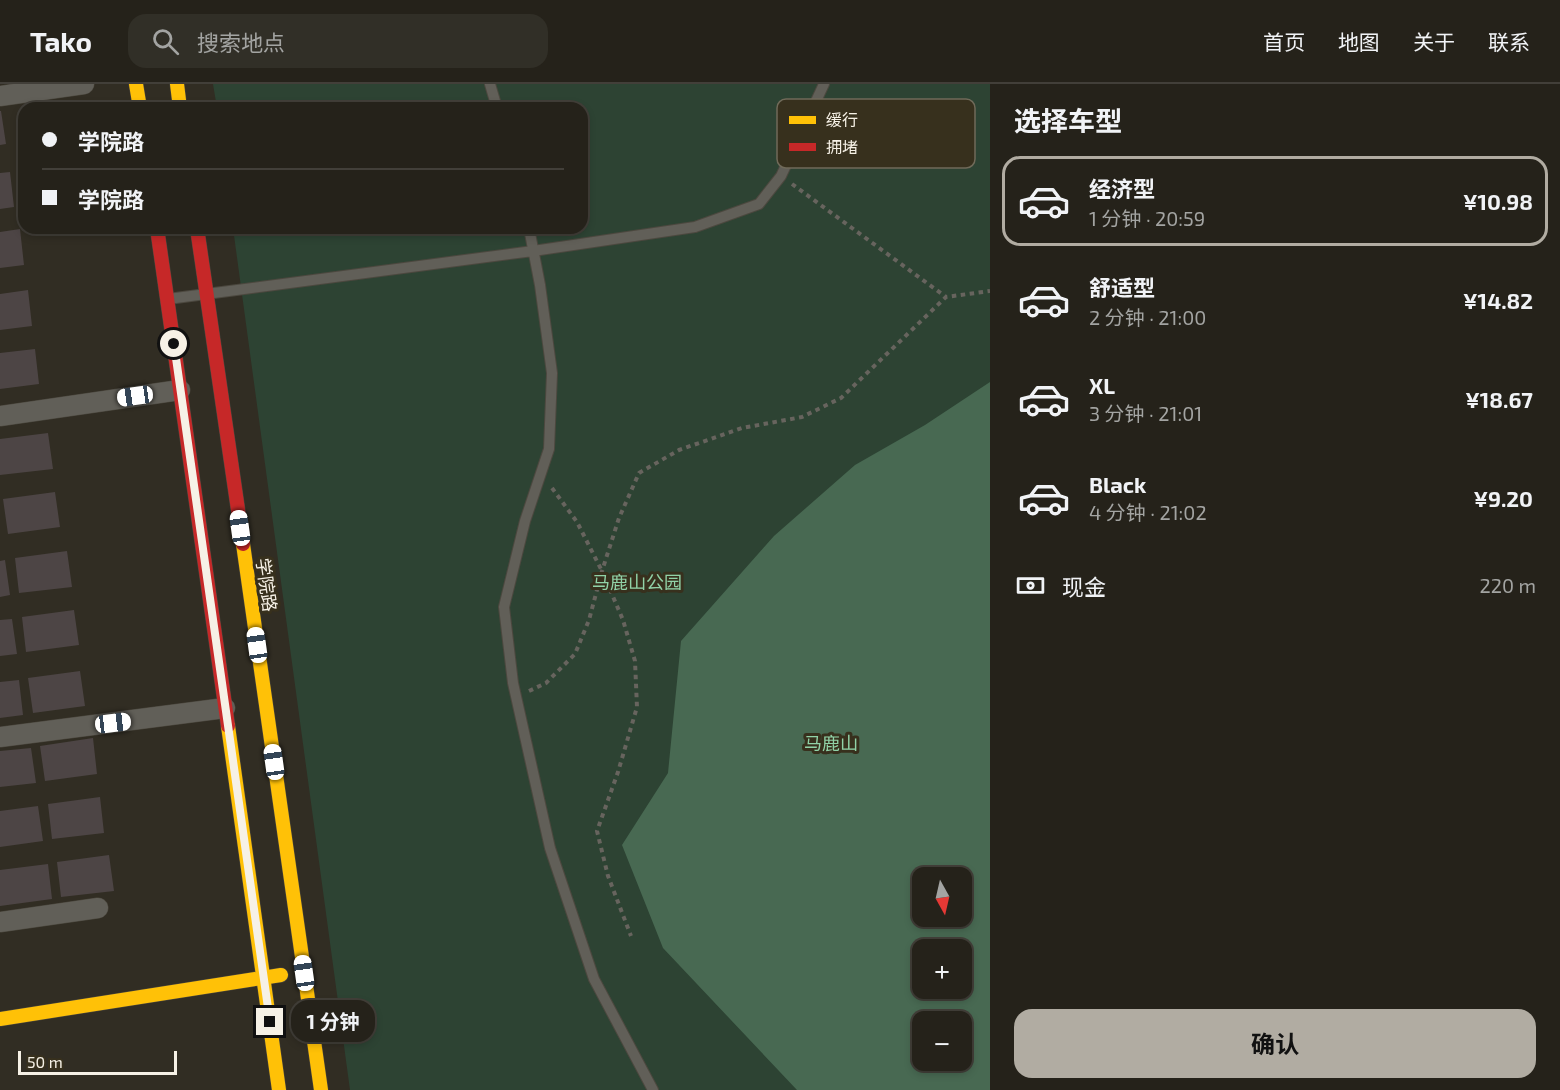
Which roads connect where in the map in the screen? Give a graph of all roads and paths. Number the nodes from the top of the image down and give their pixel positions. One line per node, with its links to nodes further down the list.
1 (84, 84): 6 (street)
2 (136, 84): 8 (main road)
3 (177, 84): 9 (main road)
4 (490, 84): 10 (lane)
5 (824, 84): 7 (lane)
6 (0, 96)
7 (817, 99)
8 (139, 102)
9 (179, 102)
10 (495, 102)
11 (785, 168): 12 (lane)
12 (781, 176): 16 (lane); 19 (path)
13 (158, 234): 20 (main road)
14 (198, 234): 18 (main road, 学院路)
15 (530, 234): 16 (lane)
16 (533, 251): 18 (lane); 23 (lane)
17 (990, 291): 19 (path)
18 (206, 294): 20 (lane); 31 (main road, 学院路)
19 (946, 297): 24 (path)
20 (167, 299): 21 (main road)
21 (180, 390): 22 (street); 26 (main road)
22 (0, 416)
23 (541, 473): 24 (path); 25 (lane)
24 (602, 571): 25 (path); 30 (path)
25 (516, 698): 36 (lane)
26 (225, 708): 27 (street); 32 (main road)
27 (0, 737)
28 (98, 908): 29 (street)
29 (0, 922)
30 (631, 936)
31 (304, 973): 32 (main road); 35 (main road, 学院路)
32 (264, 977): 33 (main road); 34 (main road)
33 (0, 1019)
34 (279, 1090)
35 (321, 1090)
36 (653, 1090)

